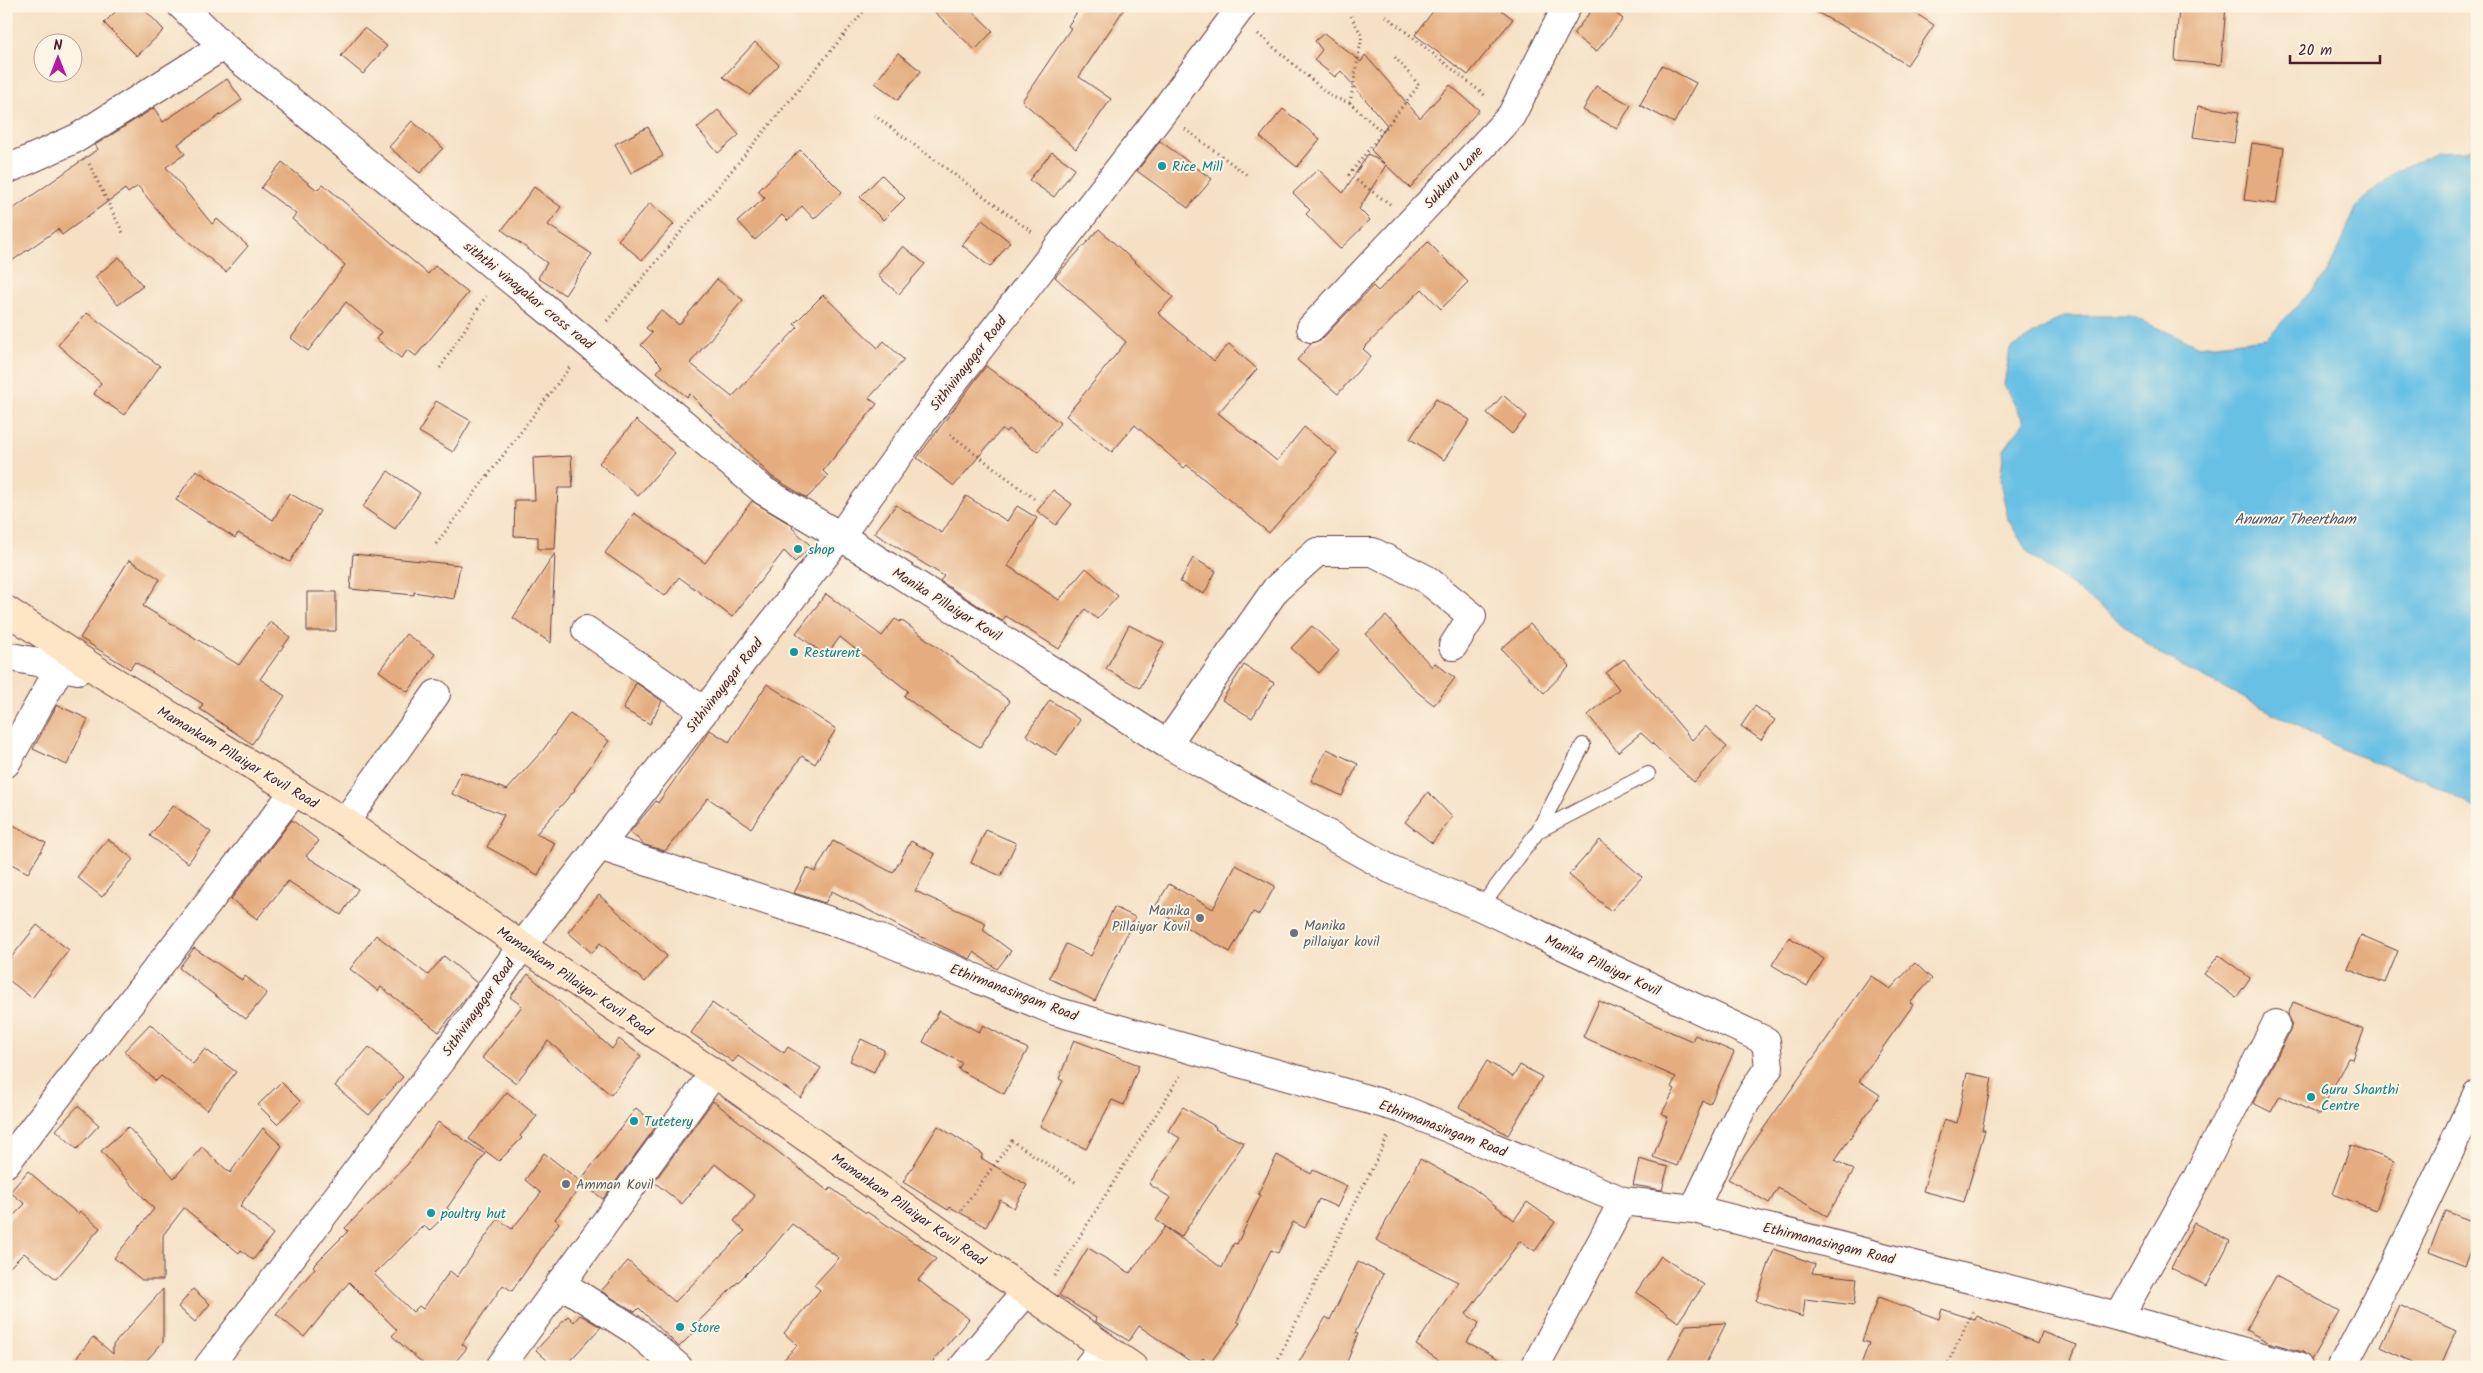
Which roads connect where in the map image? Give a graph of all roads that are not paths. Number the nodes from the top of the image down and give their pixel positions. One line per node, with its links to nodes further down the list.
1 (182, 6): 4 (street, siththi vinayakar cross road)
2 (1567, 6): 6 (street, Sukkuru Lane)
3 (1239, 11): 7 (street, Sithivinayagar Road)
4 (223, 46): 5 (street); 7 (street, siththi vinayakar cross road)
5 (6, 170)
6 (1311, 328)
7 (840, 536): 15 (street, Sithivinayagar Road); 16 (street, Manika Pillaiyar Kovil)
8 (6, 610): 13 (main road, Mamankam Pillaiyar Kovil Road)
9 (586, 630): 15 (street)
10 (1453, 646): 16 (street)
11 (6, 656): 12 (street)
12 (61, 666): 13 (street); 18 (street)
13 (104, 675): 20 (main road, Mamankam Pillaiyar Kovil Road)
14 (436, 694): 21 (street)
15 (704, 711): 23 (street, Sithivinayagar Road)
16 (1167, 744): 24 (street, Manika Pillaiyar Kovil)
17 (1583, 745): 22 (lane)
18 (6, 763)
19 (1648, 774): 22 (lane)
20 (294, 792): 21 (main road, Mamankam Pillaiyar Kovil Road); 29 (street)
21 (345, 822): 25 (main road, Mamankam Pillaiyar Kovil Road)
22 (1538, 831): 24 (lane)
23 (599, 846): 25 (street, Sithivinayagar Road); 30 (street, Ethirmanasingam Road)
24 (1481, 908): 31 (street, Manika Pillaiyar Kovil)
25 (522, 946): 27 (main road, Mamankam Pillaiyar Kovil Road); 36 (street, Sithivinayagar Road)
26 (2276, 1024): 34 (street)
27 (714, 1073): 32 (street); 33 (main road, Mamankam Pillaiyar Kovil Road)
28 (2477, 1094): 43 (street)
29 (6, 1163)
30 (1623, 1201): 31 (street, Ethirmanasingam Road); 41 (street)
31 (1694, 1209): 34 (street, Ethirmanasingam Road)
32 (560, 1283): 37 (street); 38 (street)
33 (1032, 1298): 35 (main road, Mamankam Pillaiyar Kovil Road); 39 (street)
34 (2119, 1317): 42 (street, Ethirmanasingam Road)
35 (1096, 1357): 40 (main road, Mamankam Pillaiyar Kovil Road)
36 (208, 1367)
37 (500, 1367)
38 (678, 1367)
39 (963, 1367)
40 (1133, 1367)
41 (1535, 1367)
42 (2298, 1367)
43 (2342, 1367)

